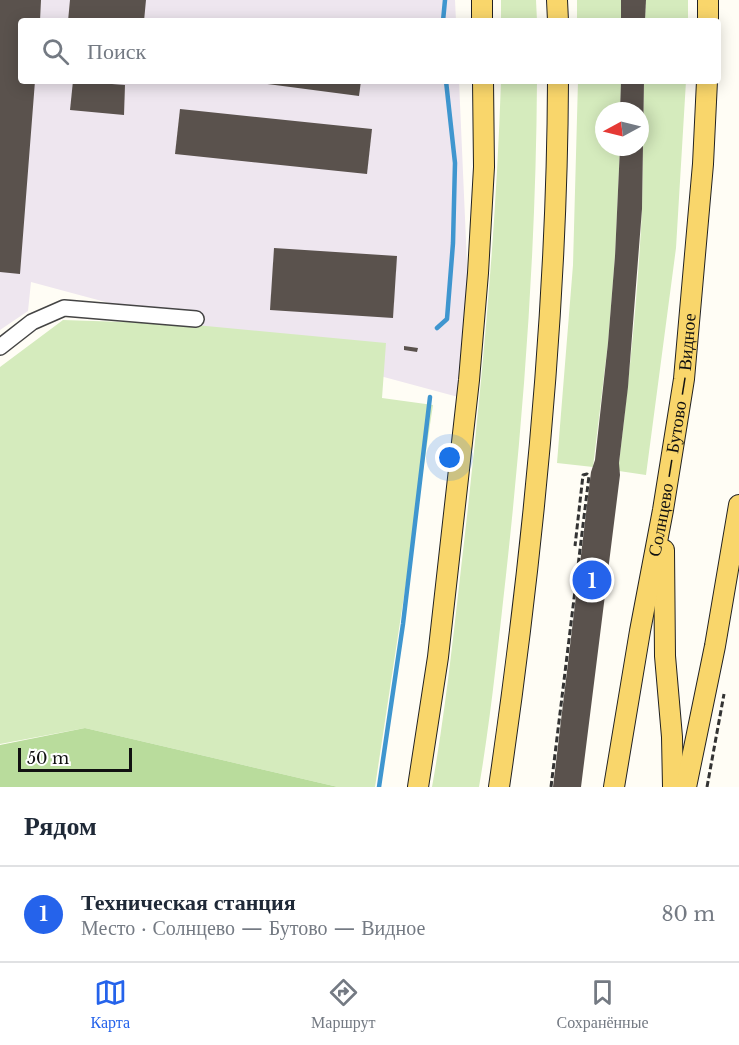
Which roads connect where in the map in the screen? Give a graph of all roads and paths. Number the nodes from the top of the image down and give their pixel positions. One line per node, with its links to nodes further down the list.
1 (482, 0): 4 (main road)
2 (557, 0): 5 (main road)
3 (708, 0): 6 (main road)
4 (482, 18)
5 (558, 18)
6 (708, 18)
7 (483, 84): 15 (main road)
8 (558, 84): 16 (main road)
9 (707, 84): 13 (main road, Солнцево — Бутово — Видное)
10 (196, 319): 11 (street)
11 (0, 347)
12 (739, 505): 20 (main road)
13 (663, 510): 18 (main road, Солнцево — Бутово — Видное); 19 (main road)
14 (575, 546): 17 (path)
15 (418, 787)
16 (500, 787)
17 (550, 787)
18 (614, 787)
19 (673, 787)
20 (686, 787)

